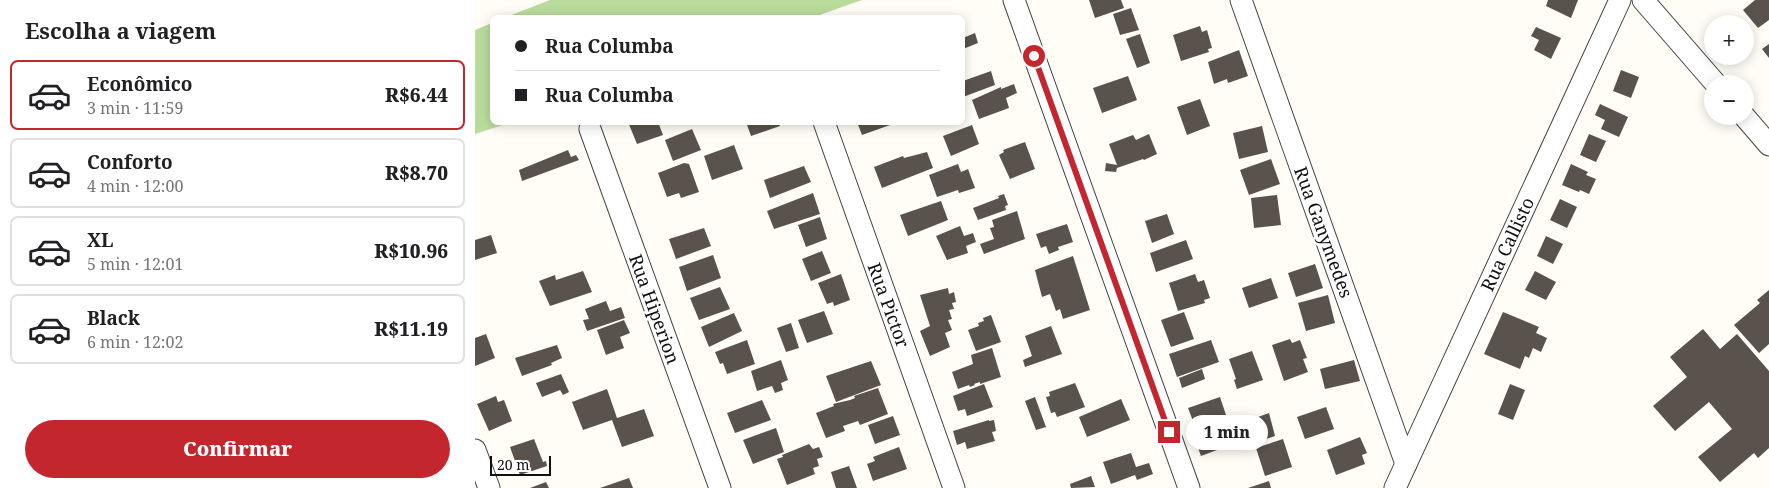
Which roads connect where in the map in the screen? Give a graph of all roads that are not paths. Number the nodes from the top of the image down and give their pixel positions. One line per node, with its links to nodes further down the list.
1 (1014, 0): 15 (street)
2 (1241, 0): 11 (street, Rua Ganymedes)
3 (1620, 0): 11 (street, Rua Callisto)
4 (1643, 0): 5 (street)
5 (1708, 75)
6 (824, 125): 14 (street, Rua Pictor)
7 (1752, 125): 9 (street)
8 (590, 129): 13 (street, Rua Hiperion)
9 (1769, 145)
10 (475, 450): 12 (street)
11 (1406, 464): 16 (street, Rua Callisto)
12 (489, 488)
13 (719, 488)
14 (954, 488)
15 (1189, 488)
16 (1395, 488)

